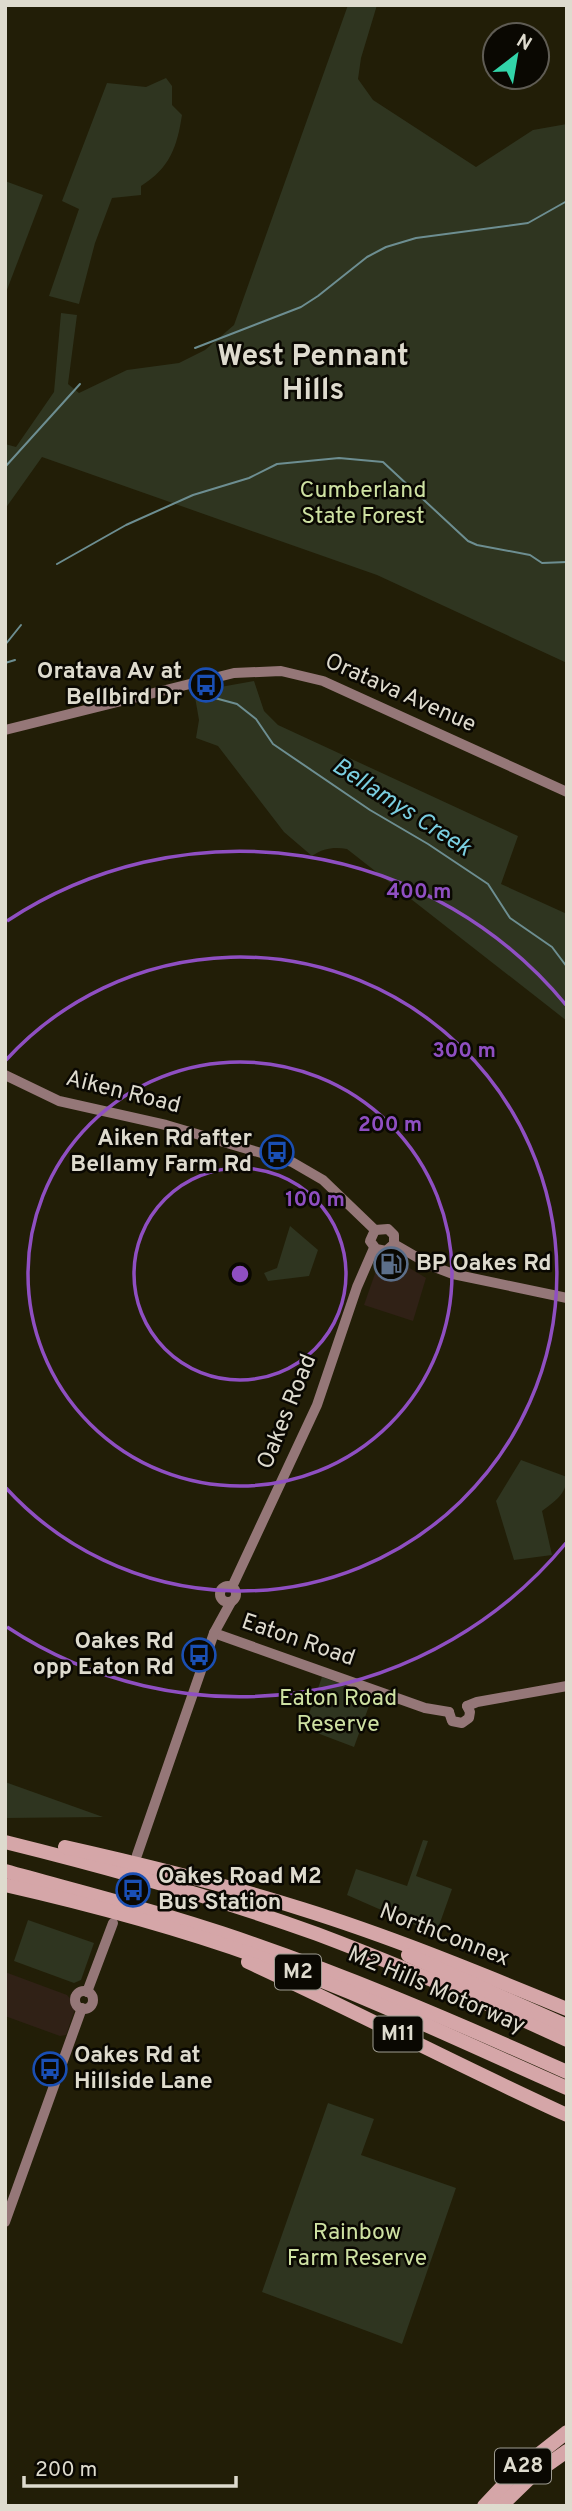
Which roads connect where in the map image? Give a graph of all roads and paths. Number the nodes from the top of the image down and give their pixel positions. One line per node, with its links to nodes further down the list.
1 (5, 730): 2 (street, Oratava Avenue)
2 (567, 792)
3 (5, 1075): 4 (street, Aiken Road)
4 (375, 1230): 5 (street); 6 (street)
5 (394, 1244): 6 (street); 7 (street)
6 (374, 1248): 8 (street, Oakes Road)
7 (567, 1298)
8 (215, 1629): 11 (street, Eaton Road); 14 (street)
9 (567, 1686): 10 (street)
10 (467, 1706): 11 (street); 11 (street)
11 (449, 1712)
12 (5, 1834): 17 (highway, M2)
13 (5, 1842): 22 (highway, M2 Hills Motorway / M2)
14 (137, 1855)
15 (5, 1871): 23 (highway, M2 Hills Motorway / M2)
16 (5, 1885): 18 (highway, M2)
17 (304, 1909): 20 (highway, NorthConnex); 21 (highway, M2)
18 (136, 1918): 24 (highway, M2); 25 (highway, M11)
19 (113, 1923): 26 (street)
20 (567, 2009)
21 (567, 2026)
22 (567, 2040)
23 (567, 2072)
24 (567, 2088)
25 (567, 2115)
26 (5, 2222)
27 (567, 2432): 30 (highway, A28)
28 (567, 2451): 29 (highway, A28)
29 (512, 2494): 30 (highway); 31 (highway, A28)
30 (484, 2505)
31 (501, 2506)

